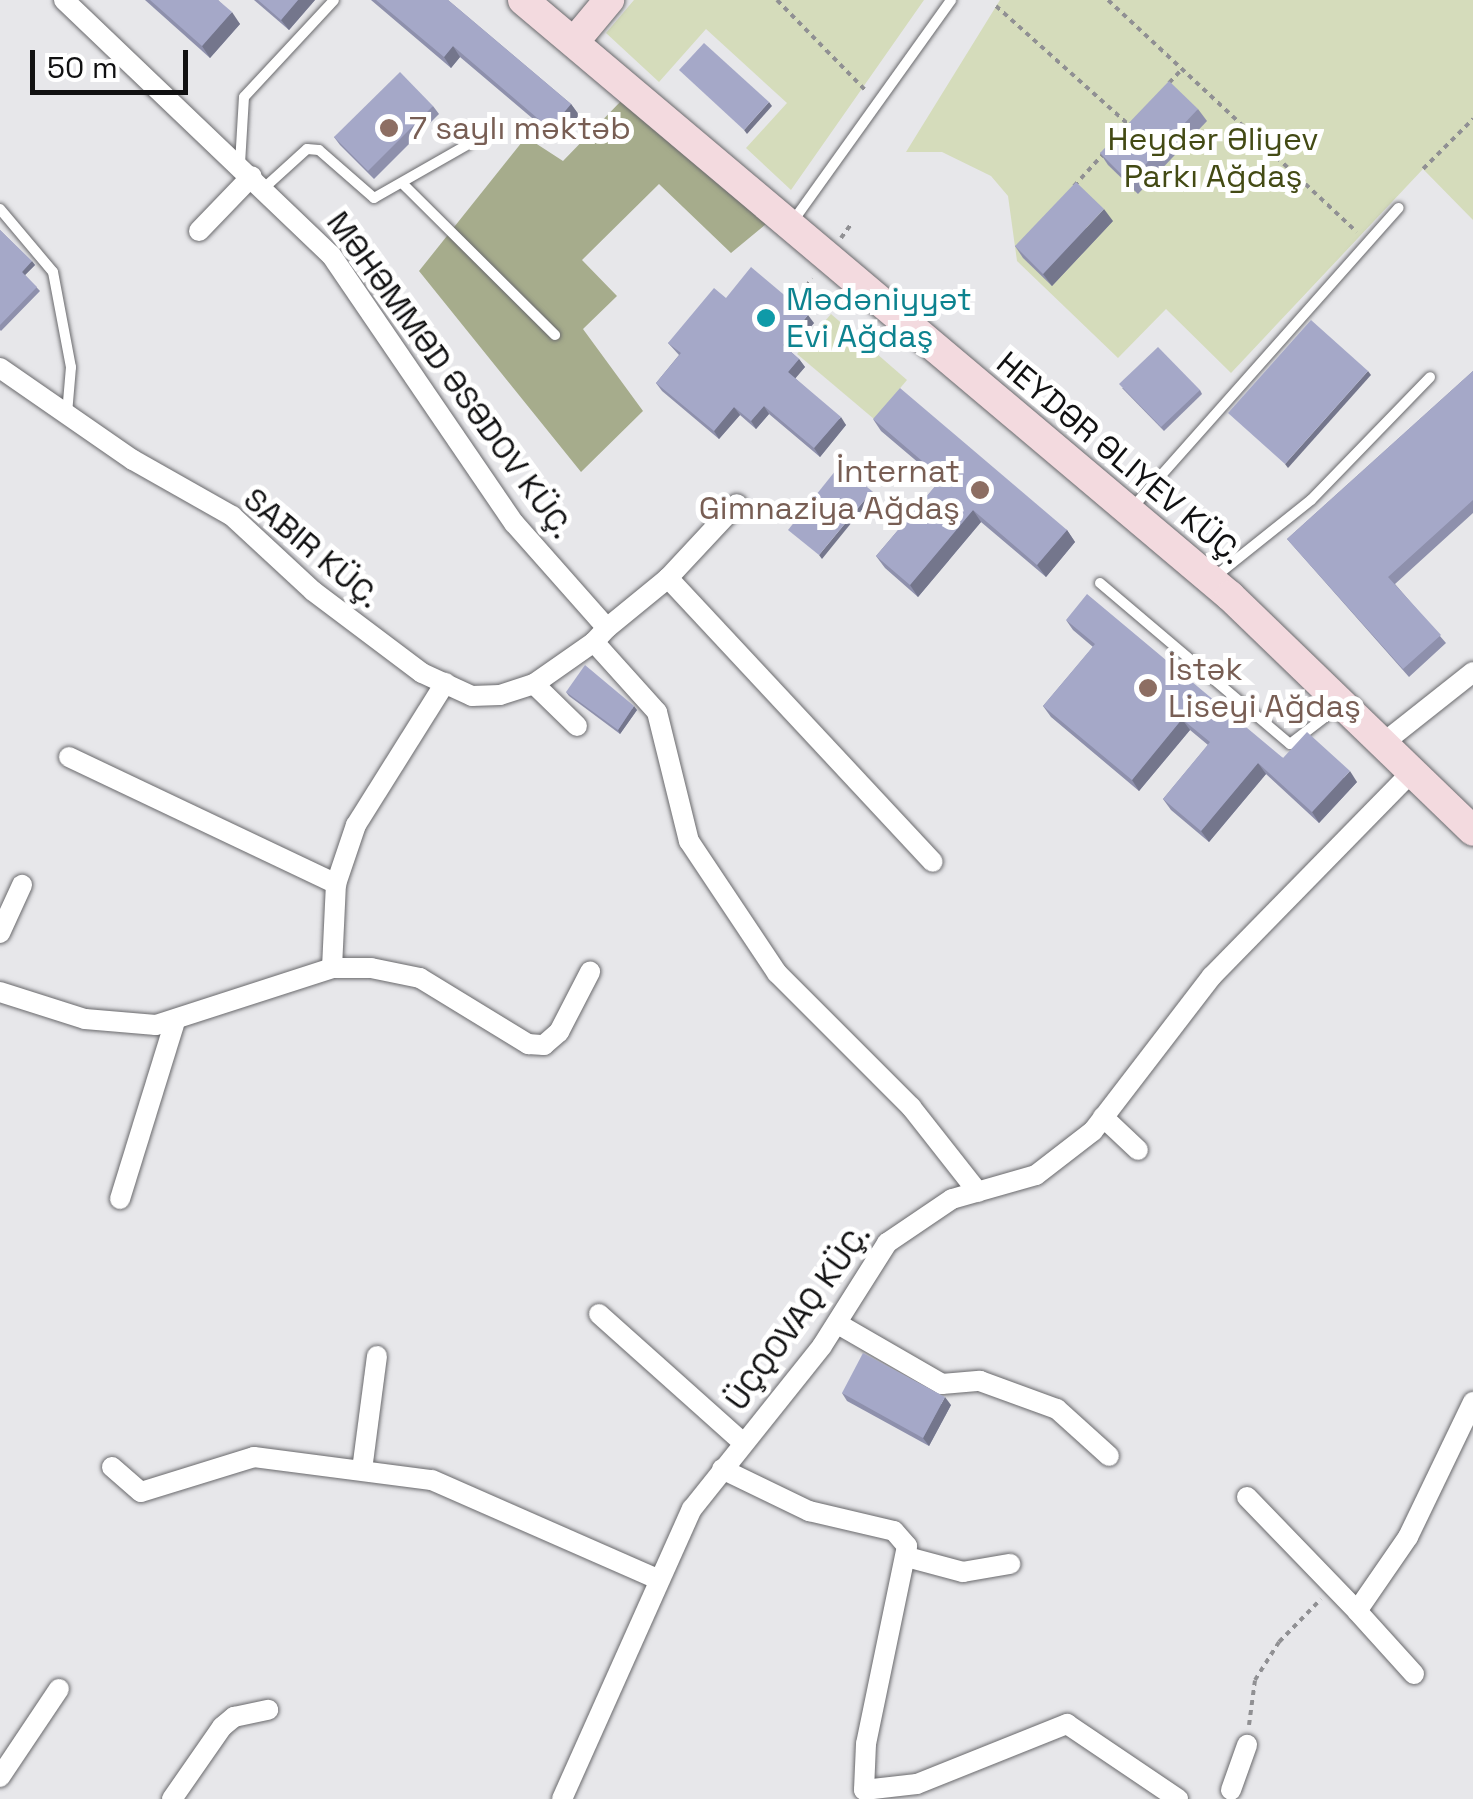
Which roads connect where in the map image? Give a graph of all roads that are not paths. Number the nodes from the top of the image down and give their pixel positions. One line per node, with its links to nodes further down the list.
1 (64, 0): 8 (street, MƏHƏMMƏD ƏSƏDOV KÜÇ.)
2 (334, 0): 8 (lane)
3 (524, 0): 6 (main road, HEYDƏR ƏLIYEV KÜÇ.)
4 (608, 0): 6 (main road)
5 (951, 0): 12 (lane)
6 (574, 42): 12 (main road, HEYDƏR ƏLIYEV KÜÇ.)
7 (467, 145): 9 (lane)
8 (252, 176): 9 (lane); 13 (street); 23 (street, MƏHƏMMƏD ƏSƏDOV KÜÇ.)
9 (404, 185): 14 (lane)
10 (1398, 208): 19 (lane)
11 (0, 209): 17 (lane)
12 (790, 226): 19 (main road, HEYDƏR ƏLIYEV KÜÇ.)
13 (199, 231)
14 (556, 335)
15 (0, 368): 17 (street, SABIR KÜÇ.)
16 (1430, 377): 21 (lane)
17 (67, 415): 25 (street, SABIR KÜÇ.)
18 (737, 504): 20 (street)
19 (1129, 511): 21 (main road, HEYDƏR ƏLIYEV KÜÇ.)
20 (668, 578): 23 (street); 33 (street)
21 (1212, 580): 27 (main road, HEYDƏR ƏLIYEV KÜÇ.)
22 (1100, 584): 27 (lane)
23 (600, 635): 26 (street, SABIR KÜÇ.); 43 (street, MƏHƏMMƏD ƏSƏDOV KÜÇ.)
24 (1473, 672): 29 (street)
25 (445, 683): 26 (street, SABIR KÜÇ.); 34 (street)
26 (534, 684): 28 (street)
27 (1346, 701): 29 (main road, HEYDƏR ƏLIYEV KÜÇ.)
28 (577, 726)
29 (1386, 741): 31 (main road, HEYDƏR ƏLIYEV KÜÇ.)
30 (69, 757): 34 (street)
31 (1414, 770): 32 (main road, HEYDƏR ƏLIYEV KÜÇ.); 41 (street, ÜÇQOVAQ KÜÇ.)
32 (1473, 832)
33 (933, 862)
34 (336, 884): 37 (street)
35 (22, 886): 36 (street)
36 (0, 933)
37 (332, 968): 38 (street); 40 (street)
38 (590, 972)
39 (0, 992): 40 (street)
40 (174, 1020): 44 (street)
41 (1104, 1117): 42 (street); 43 (street, ÜÇQOVAQ KÜÇ.)
42 (1138, 1150)
43 (978, 1192): 46 (street, ÜÇQOVAQ KÜÇ.)
44 (120, 1199)
45 (599, 1314): 49 (street)
46 (838, 1324): 49 (street, ÜÇQOVAQ KÜÇ.); 50 (street)
47 (377, 1356): 52 (street)
48 (1473, 1402): 58 (street)
49 (742, 1442): 53 (street, ÜÇQOVAQ KÜÇ.)
50 (1108, 1456)
51 (112, 1468): 52 (street)
52 (362, 1470): 57 (street)
53 (722, 1470): 55 (street); 57 (street, ÜÇQOVAQ KÜÇ.)
54 (1248, 1496): 58 (street)
55 (907, 1557): 56 (street); 64 (street)
56 (1010, 1564)
57 (658, 1579): 67 (street, ÜÇQOVAQ KÜÇ.)
58 (1358, 1611): 59 (street)
59 (1414, 1674)
60 (60, 1689): 63 (street)
61 (268, 1710): 66 (street)
62 (1247, 1745): 65 (street)
63 (0, 1777)
64 (866, 1794): 68 (street)
65 (1231, 1796)
66 (172, 1799)
67 (562, 1799)
68 (1178, 1799)

